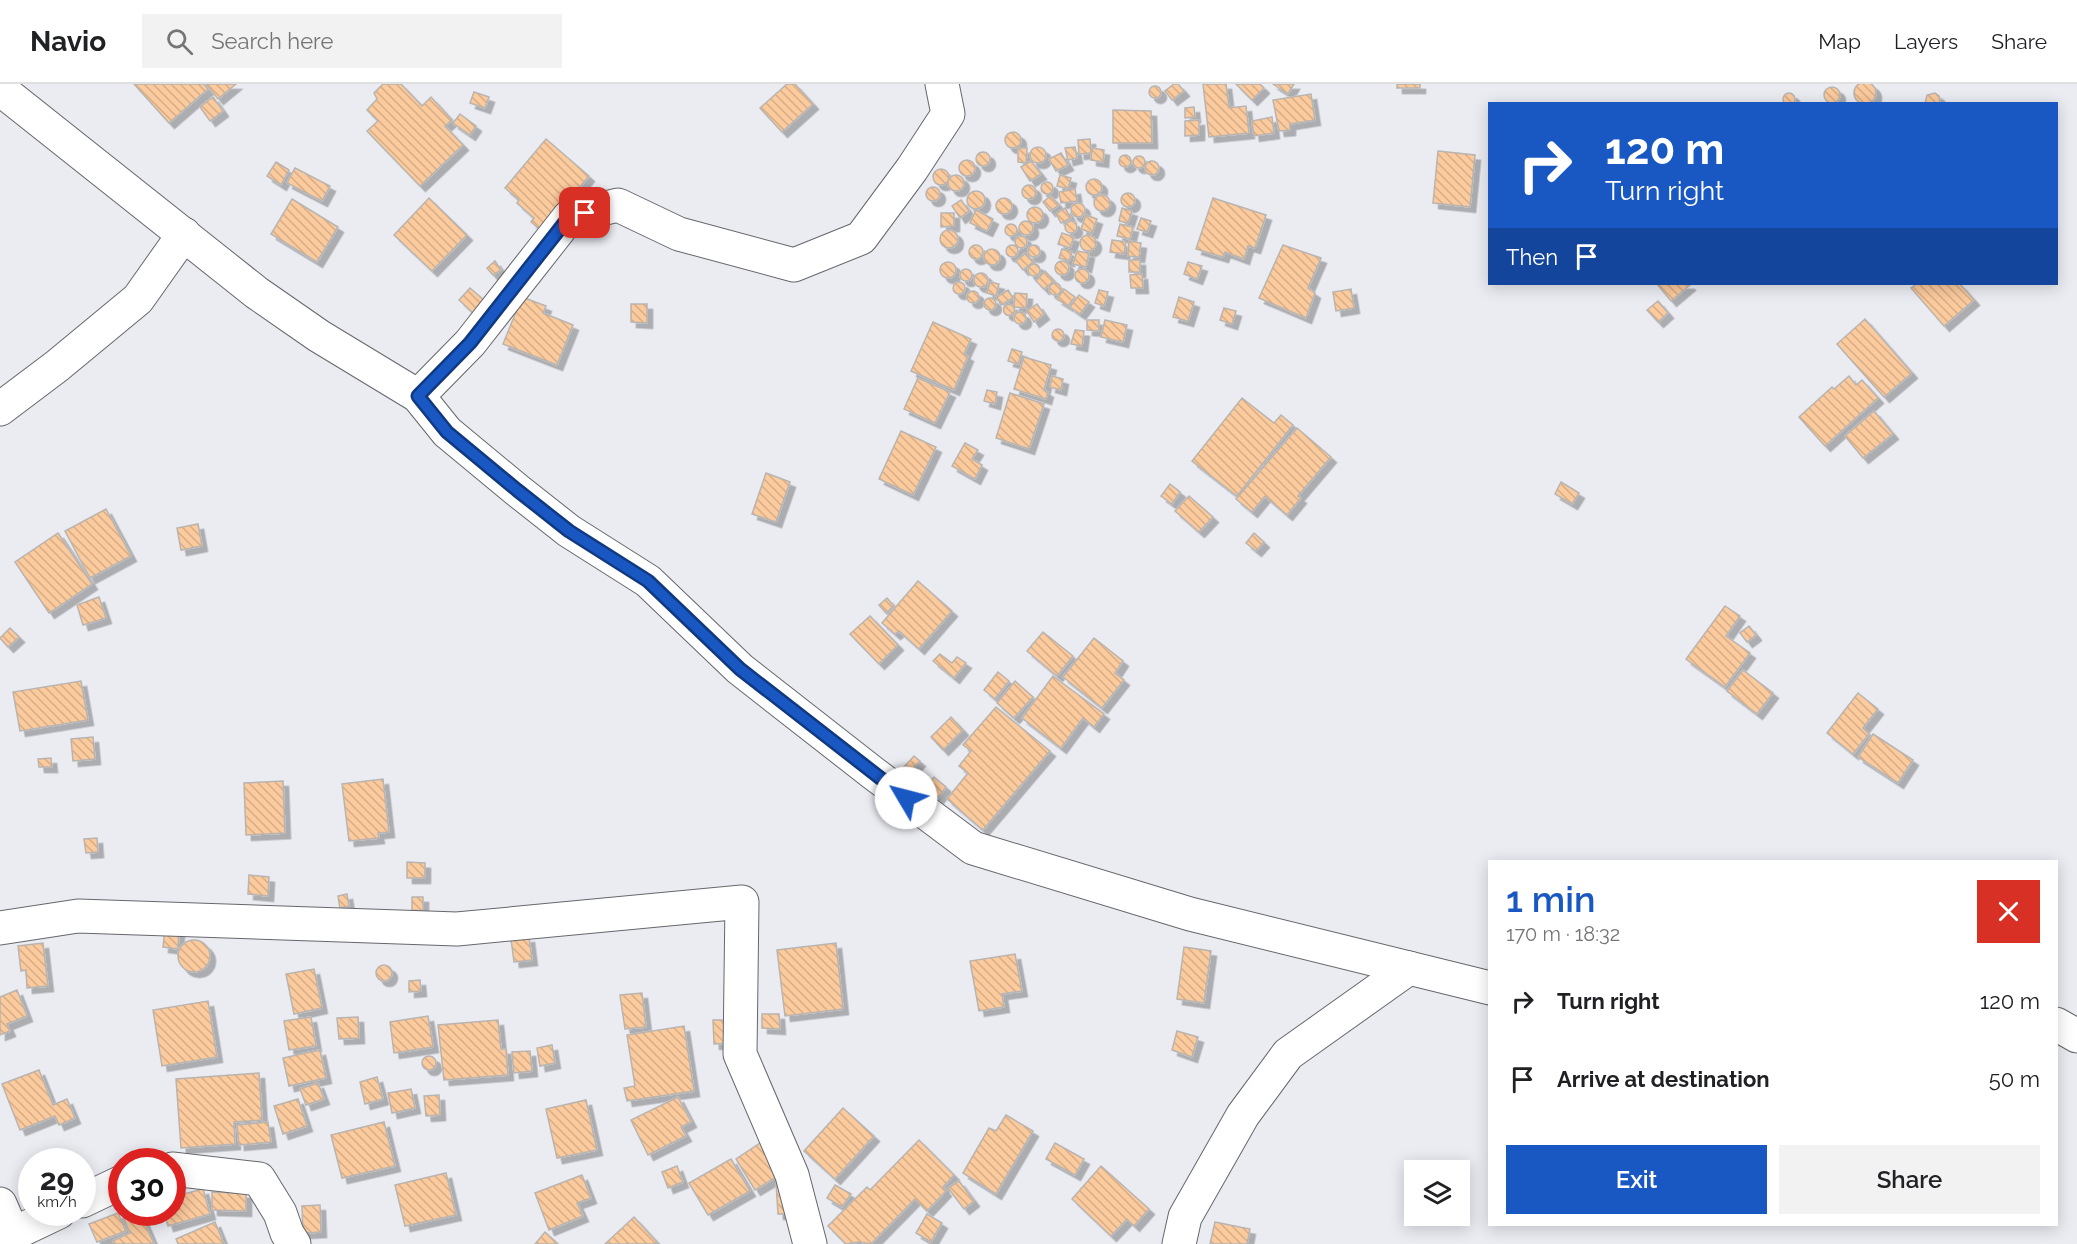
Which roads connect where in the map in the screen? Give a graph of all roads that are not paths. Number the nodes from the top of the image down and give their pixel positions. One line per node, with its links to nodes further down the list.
1 (942, 84): 4 (street)
2 (0, 88): 3 (street)
3 (184, 234): 4 (street); 5 (street)
4 (418, 396): 7 (street)
5 (0, 409)
6 (0, 928): 16 (street)
7 (1409, 968): 8 (street); 14 (street)
8 (1488, 988)
9 (2058, 1025): 10 (street)
10 (2077, 1036)
11 (186, 1171): 15 (street)
12 (0, 1203): 13 (street)
13 (30, 1226)
14 (1182, 1231): 17 (street)
15 (294, 1244)
16 (810, 1244)
17 (1157, 1244)

